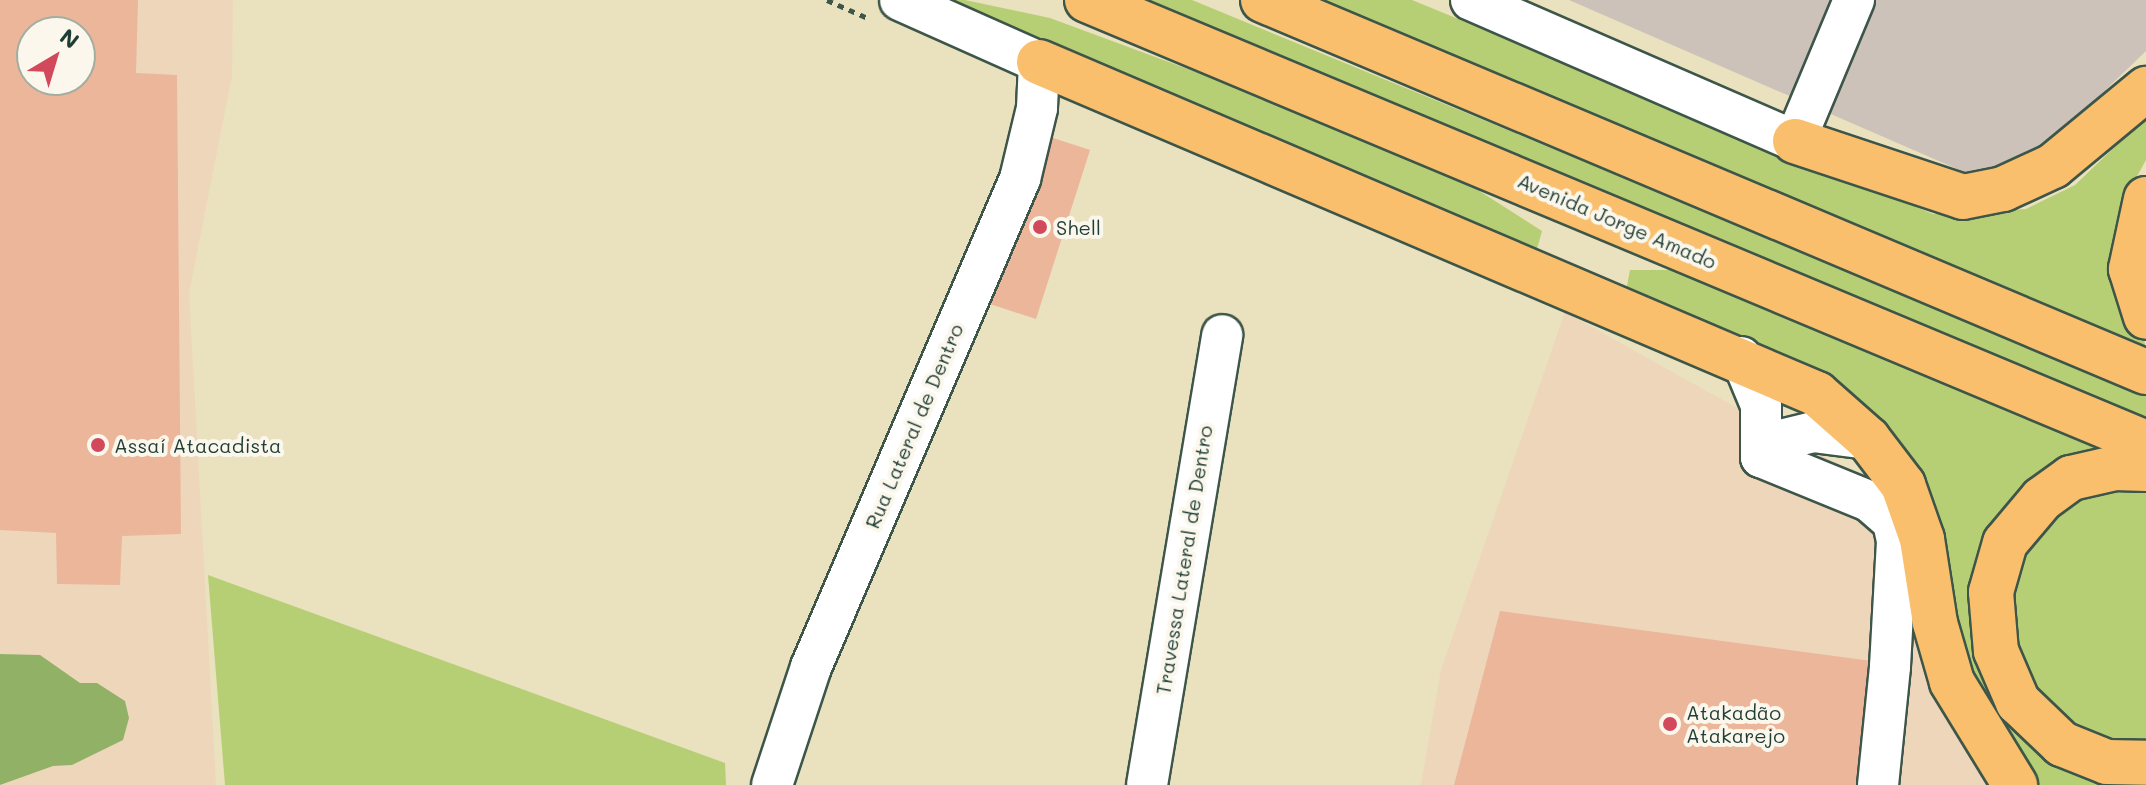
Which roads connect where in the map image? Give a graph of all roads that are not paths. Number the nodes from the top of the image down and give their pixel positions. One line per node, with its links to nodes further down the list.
1 (900, 0): 6 (street)
2 (1087, 0): 15 (main road, Avenida Jorge Amado)
3 (1263, 0): 13 (main road)
4 (1471, 0): 8 (street)
5 (1854, 0): 8 (street)
6 (1039, 62): 12 (main road); 19 (street, Rua Lateral de Dentro)
7 (2146, 89): 8 (main road)
8 (1795, 141)
9 (2146, 199): 10 (main road)
10 (2146, 317)
11 (1222, 335): 20 (street, Travessa Lateral de Dentro)
12 (1741, 357): 14 (main road); 16 (street)
13 (2146, 372)
14 (1868, 439): 16 (street); 22 (main road)
15 (2146, 443)
16 (1761, 457): 21 (street)
17 (2146, 469): 18 (main road)
18 (2146, 763)
19 (772, 785)
20 (1147, 785)
21 (1878, 785)
22 (2015, 785)

